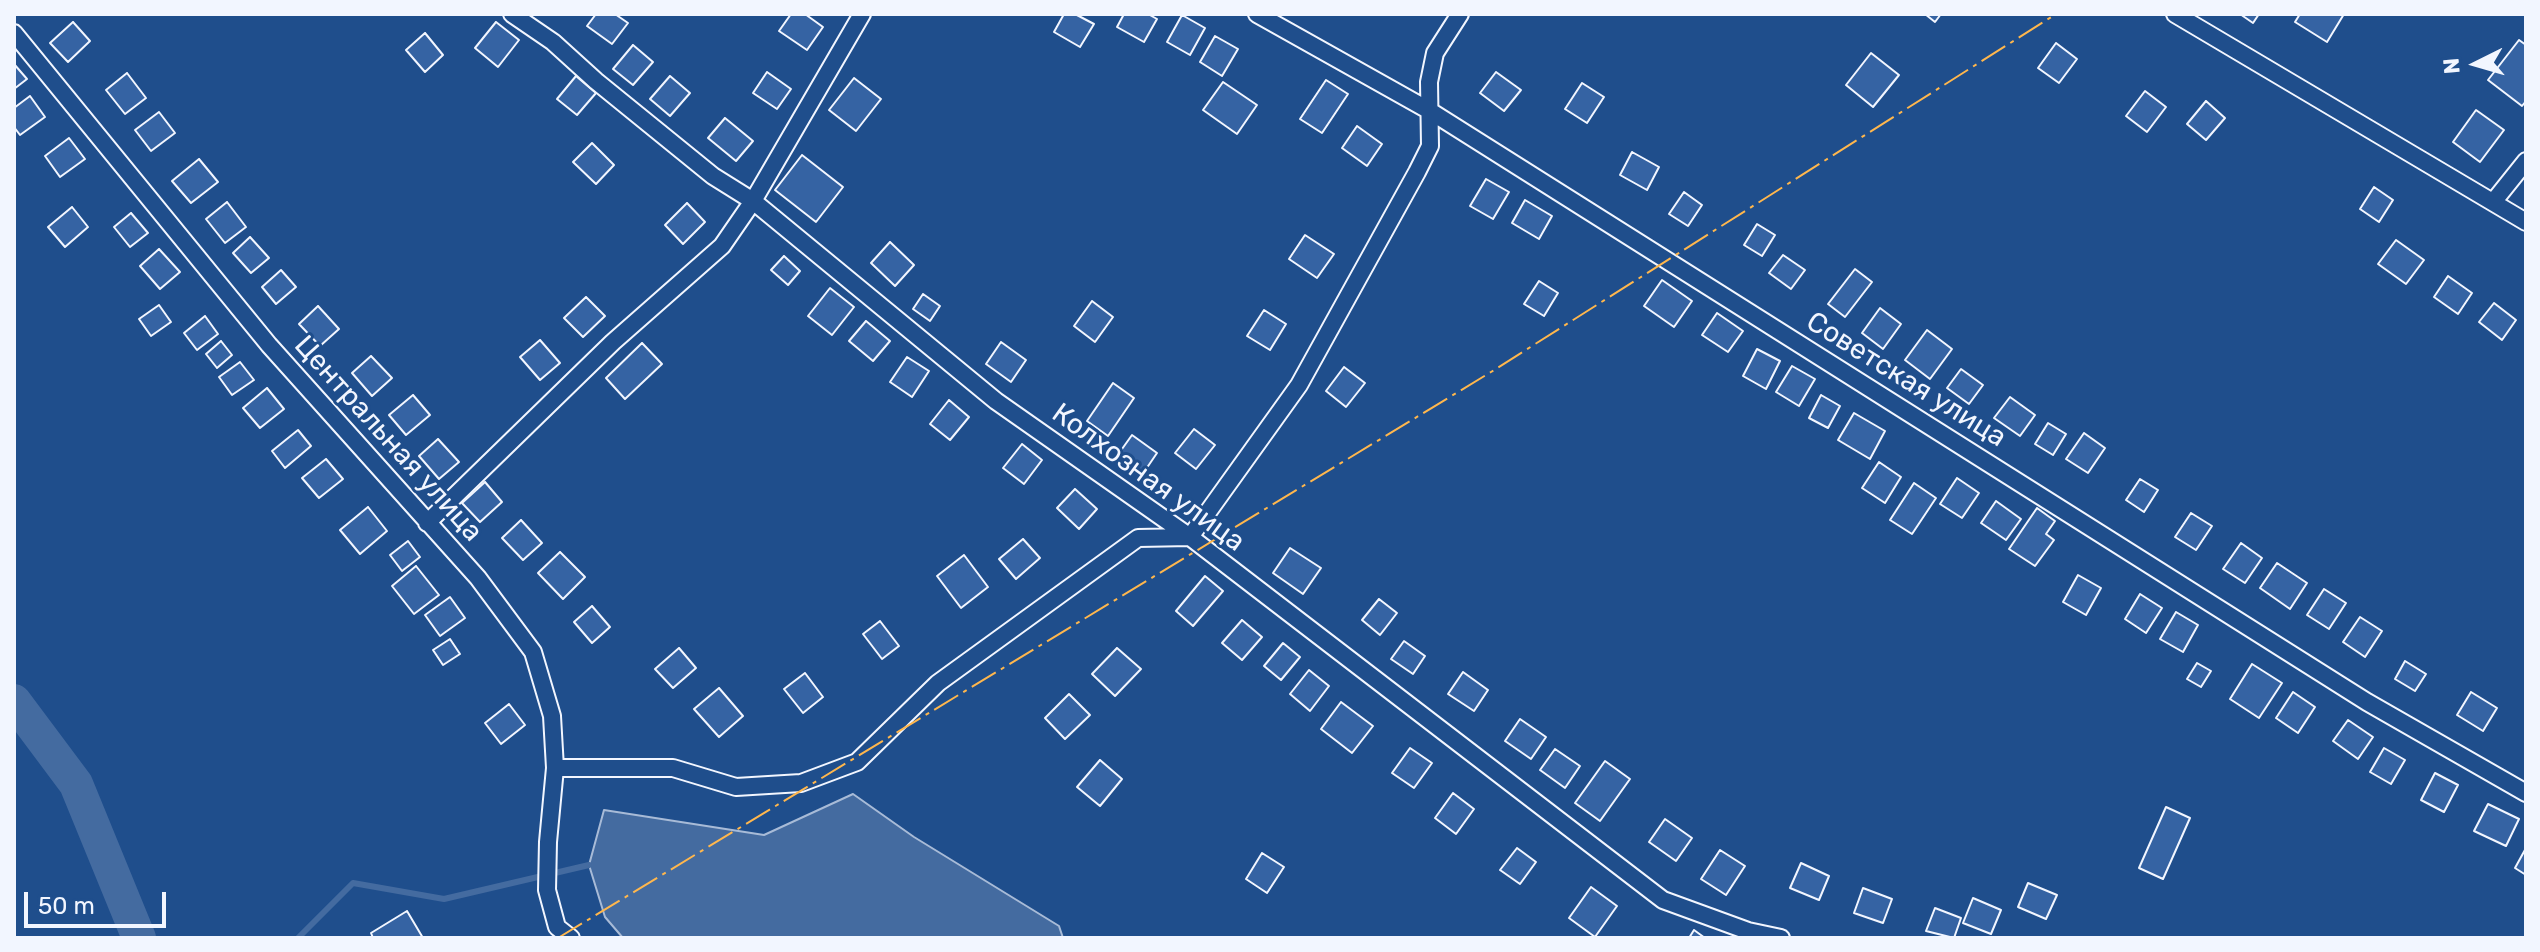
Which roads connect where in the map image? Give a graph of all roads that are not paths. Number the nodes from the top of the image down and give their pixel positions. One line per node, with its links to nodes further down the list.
1 (512, 14): 9 (street, Колхозная улица)
2 (862, 14): 9 (street)
3 (1257, 14): 7 (street, Советская улица)
4 (1460, 14): 7 (street)
5 (2175, 14): 10 (street)
6 (14, 33): 12 (street, Центральная улица)
7 (1430, 111): 13 (street); 15 (street, Советская улица)
8 (2526, 161): 10 (street)
9 (753, 201): 12 (street); 13 (street, Колхозная улица)
10 (2494, 201): 11 (street)
11 (2526, 222)
12 (427, 523): 14 (street, Центральная улица)
13 (1190, 537): 14 (street); 17 (street, Колхозная улица)
14 (555, 768): 16 (street, Центральная улица)
15 (2526, 793)
16 (571, 938)
17 (1781, 938)

